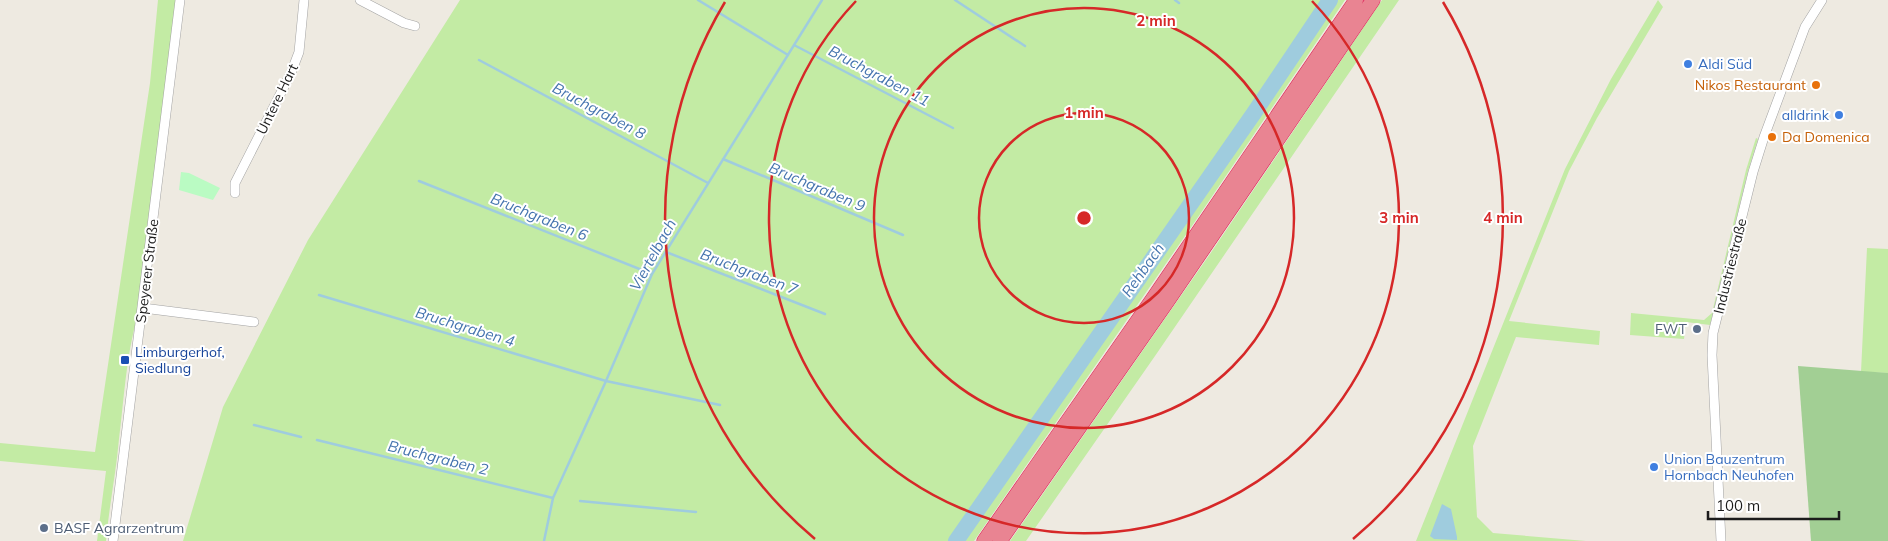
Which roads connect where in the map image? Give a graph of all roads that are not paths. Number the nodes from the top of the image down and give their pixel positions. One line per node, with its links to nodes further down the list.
1 (180, 0): 10 (street, Speyerer Straße)
2 (304, 0): 9 (street, Untere Hart)
3 (360, 0): 8 (street)
4 (1356, 0): 13 (highway)
5 (1373, 0): 14 (highway)
6 (1829, 0): 7 (street, Industriestraße)
7 (1820, 2): 15 (street, Industriestraße)
8 (415, 26)
9 (235, 193)
10 (143, 308): 11 (street); 12 (street, Speyerer Straße)
11 (254, 322)
12 (113, 541)
13 (984, 541)
14 (1000, 541)
15 (1721, 541)

